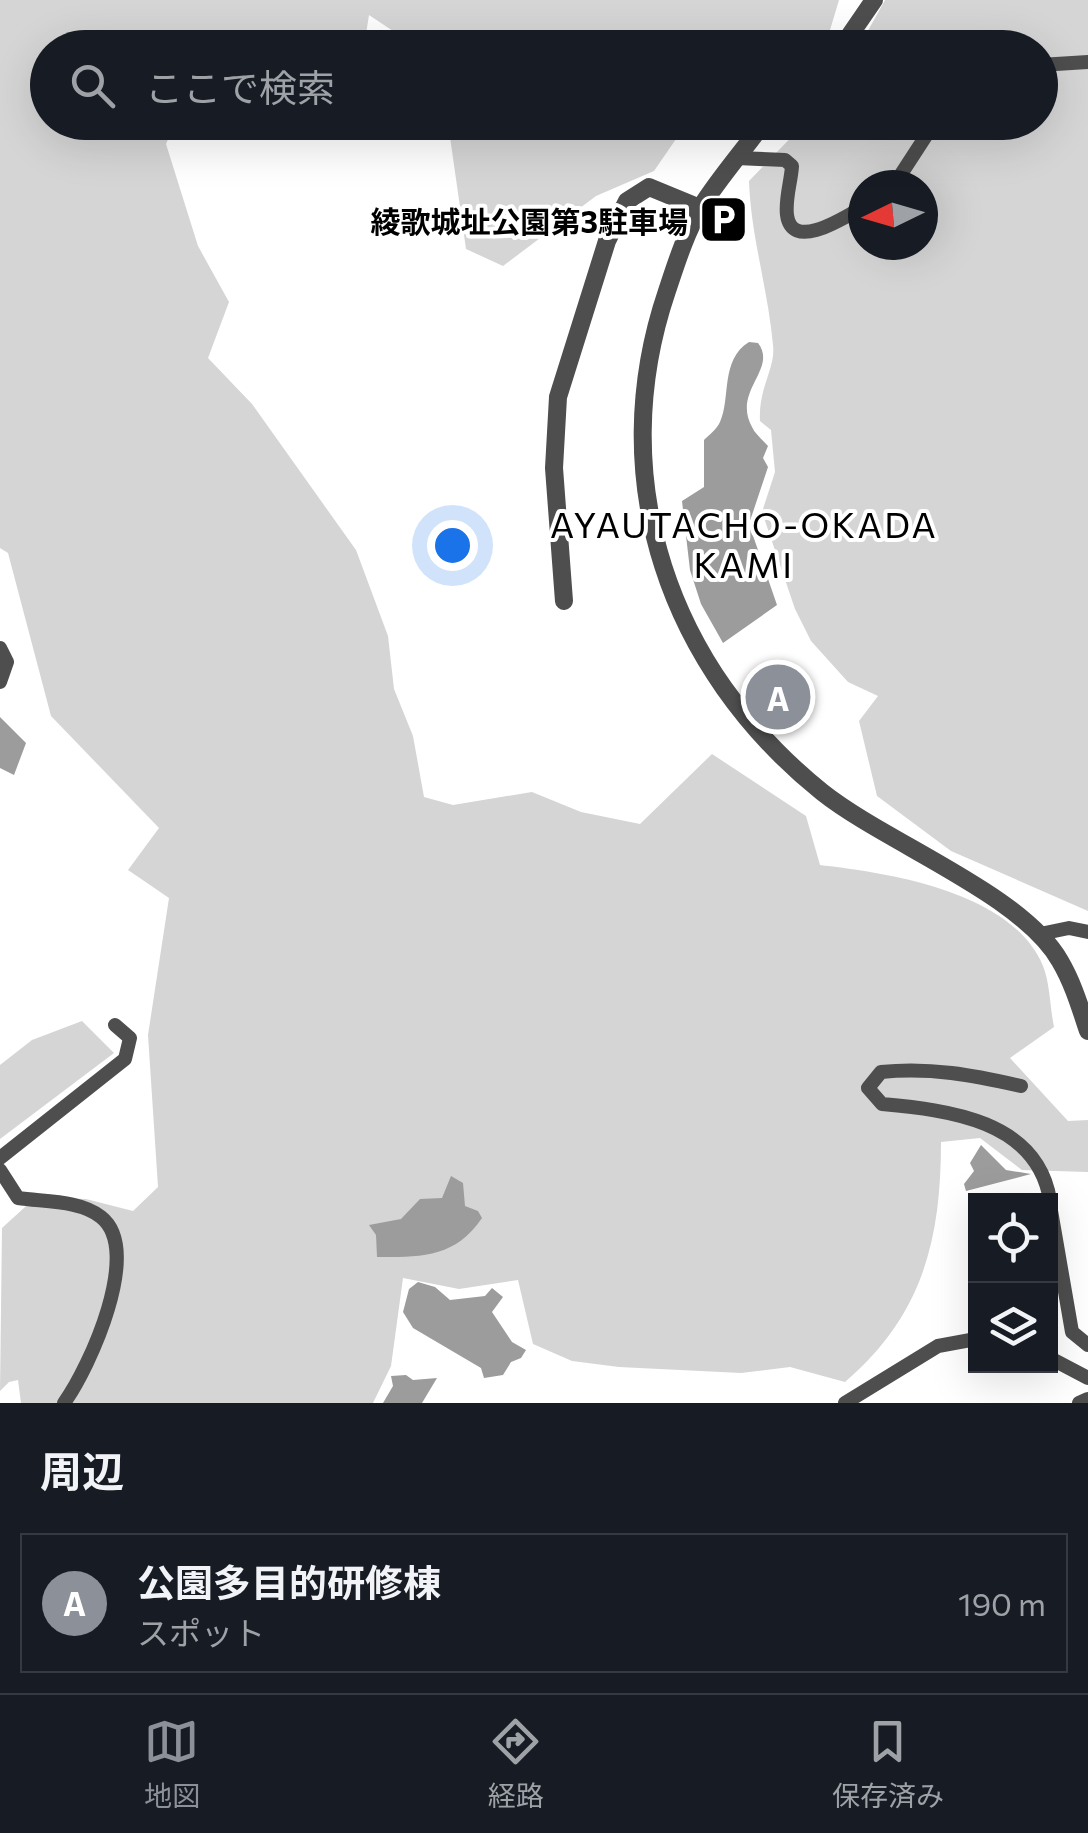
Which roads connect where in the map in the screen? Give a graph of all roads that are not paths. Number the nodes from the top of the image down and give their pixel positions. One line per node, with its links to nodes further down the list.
1 (874, 0): 2 (street)
2 (853, 30)
3 (1088, 62): 4 (street)
4 (1058, 64)
5 (750, 140): 7 (street)
6 (923, 140): 8 (street)
7 (737, 158): 9 (street); 10 (street)
8 (904, 170)
9 (700, 208): 11 (street); 15 (street)
10 (848, 215)
11 (564, 602)
12 (0, 648): 13 (street)
13 (0, 682)
14 (1088, 932): 15 (street)
15 (1040, 934): 17 (street)
16 (115, 1025): 19 (street)
17 (1088, 1031)
18 (1021, 1086): 21 (street)
19 (0, 1158)
20 (0, 1170): 28 (street)
21 (1047, 1193)
22 (1058, 1250): 24 (street)
23 (968, 1340): 29 (street)
24 (1088, 1345)
25 (1058, 1362): 26 (street)
26 (1088, 1378)
27 (1088, 1399): 30 (street)
28 (64, 1403)
29 (845, 1403)
30 (1079, 1403)

